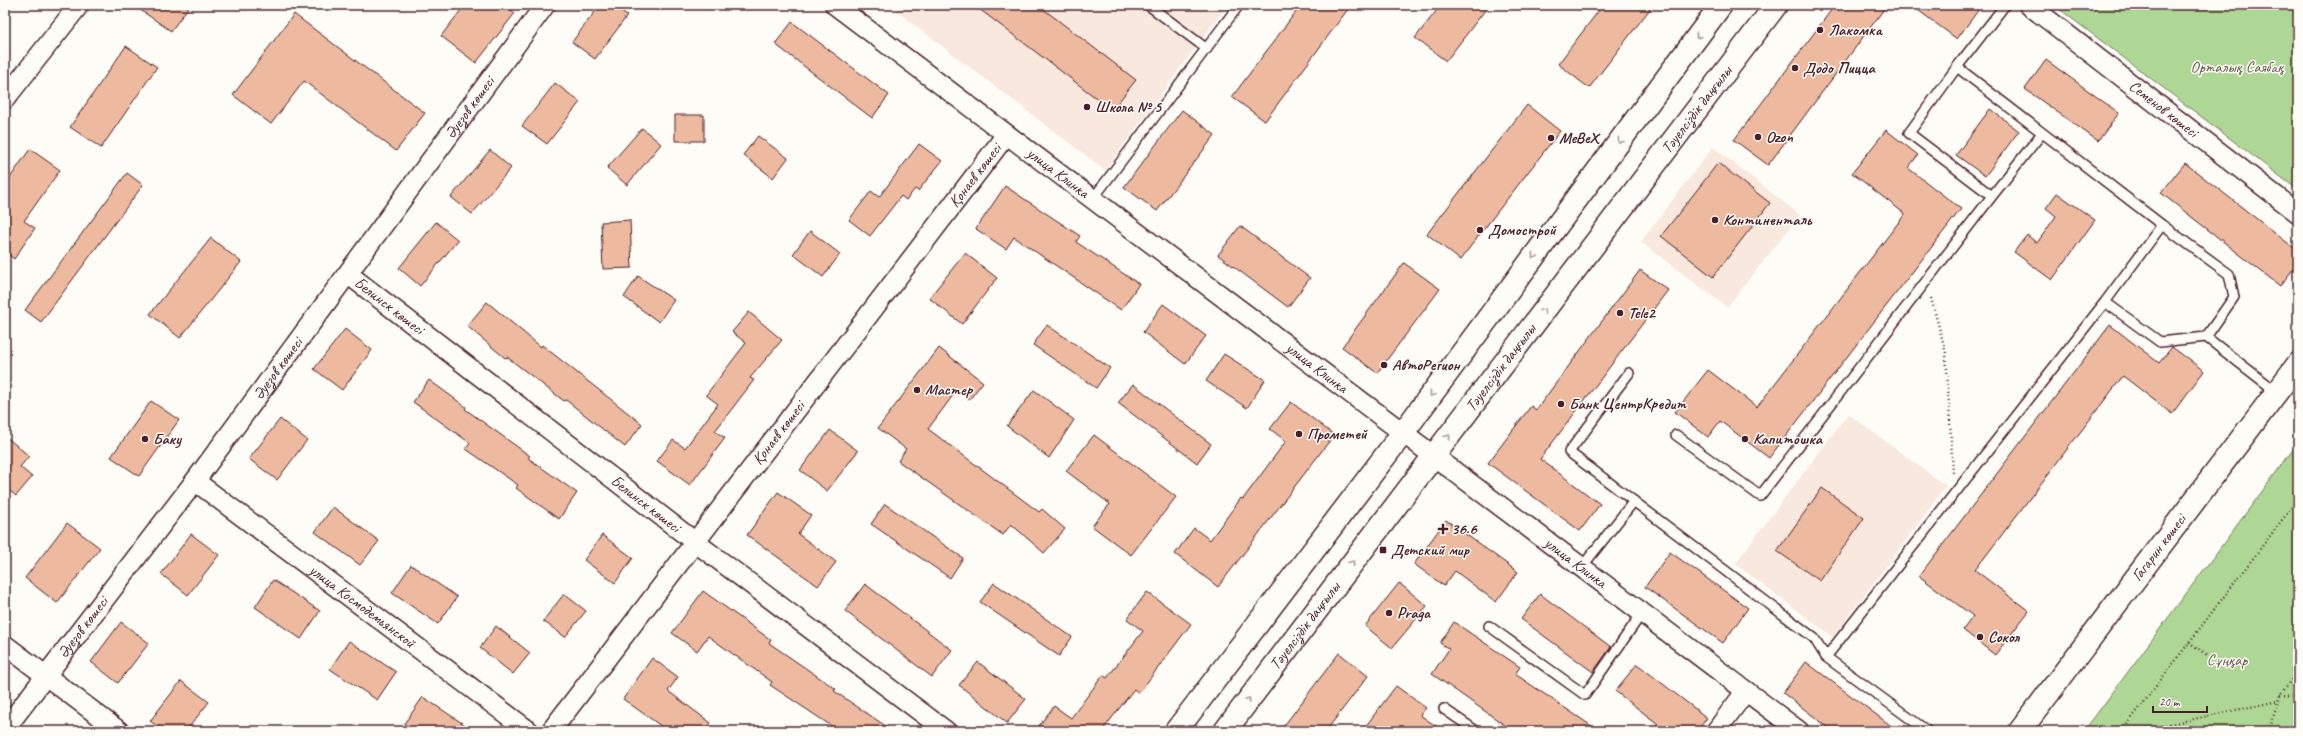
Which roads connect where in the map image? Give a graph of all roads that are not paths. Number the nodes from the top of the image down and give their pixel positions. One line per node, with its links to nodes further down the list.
1 (79, 5): 12 (street)
2 (545, 5): 19 (street, Әуезов көшесі)
3 (835, 5): 14 (street, улица Клинка)
4 (1148, 5): 10 (lane)
5 (1239, 5): 10 (lane)
6 (1721, 5): 25 (street, one-way to 25)
7 (1776, 5): 27 (street, Тәуелсіздік даңғылы, one-way to 7)
8 (2005, 5): 11 (lane)
9 (2029, 5): 17 (street, Семенов көшесі)
10 (1206, 48): 16 (lane)
11 (1957, 67): 13 (lane); 15 (lane)
12 (5, 99)
13 (2042, 133): 15 (lane); 18 (lane)
14 (1006, 135): 16 (street, улица Клинка); 30 (street, Қонаев көшесі)
15 (1992, 196): 26 (lane)
16 (1092, 200): 25 (street, улица Клинка)
17 (2298, 213)
18 (2162, 225): 20 (lane); 21 (lane)
19 (348, 274): 28 (street, Әуезов көшесі); 30 (street, Белинск көшесі)
20 (2105, 302): 21 (lane); 35 (lane)
21 (2206, 337): 24 (lane)
22 (2298, 364): 24 (street, Гагарин көшесі)
23 (1629, 374): 29 (lane)
24 (2283, 397): 50 (street, Гагарин көшесі)
25 (1402, 434): 27 (street, улица Клинка); 44 (street)
26 (1676, 435)
27 (1433, 457): 31 (street, улица Клинка); 45 (street, Тәуелсіздік даңғылы, one-way to 27)
28 (195, 481): 36 (street, Әуезов көшесі); 41 (street, улица Космодемьянской)
29 (1634, 501): 31 (lane); 35 (lane)
30 (695, 542): 42 (street, Қонаев көшесі); 43 (street, Белинск көшесі)
31 (1581, 568): 32 (street, улица Клинка)
32 (1642, 613): 33 (lane); 37 (street, улица Клинка)
33 (1489, 626)
34 (5, 645): 36 (street)
35 (1826, 657): 49 (lane)
36 (46, 676): 39 (street, Әуезов көшесі); 40 (street)
37 (1746, 692): 47 (street); 48 (street, улица Клинка)
38 (1444, 709): 46 (lane)
39 (5, 729)
40 (119, 731)
41 (529, 731)
42 (552, 731)
43 (946, 731)
44 (1176, 731)
45 (1225, 731)
46 (1476, 731)
47 (1716, 731)
48 (1799, 731)
49 (1927, 731)
50 (2020, 731)

